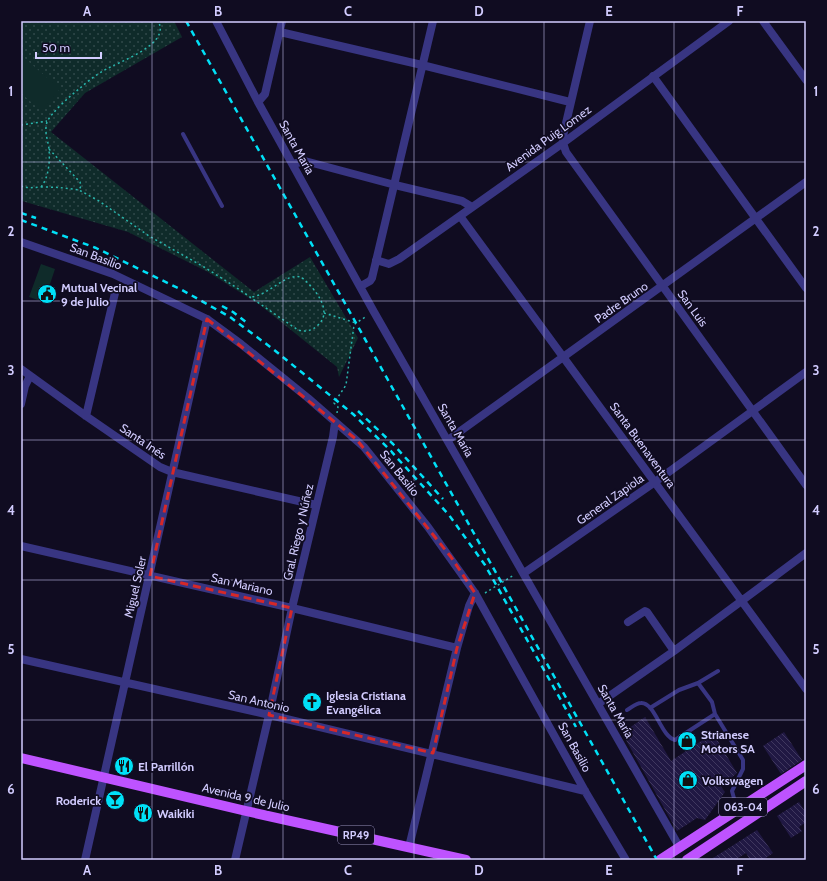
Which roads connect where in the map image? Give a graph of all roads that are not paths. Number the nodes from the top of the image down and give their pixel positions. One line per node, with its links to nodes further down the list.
1 (216, 21): 11 (street, Santa María)
2 (282, 21): 7 (street)
3 (433, 21): 8 (street)
4 (590, 21): 12 (street)
5 (729, 21): 9 (street, Avenida Puig Lomez)
6 (763, 21): 10 (street)
7 (280, 32): 8 (street); 11 (street)
8 (422, 65): 12 (street); 17 (street)
9 (653, 76): 14 (street, Avenida Puig Lomez); 21 (street)
10 (806, 80)
11 (258, 102): 15 (street, Santa María)
12 (570, 102): 14 (street)
13 (183, 134): 18 (lane)
14 (563, 143): 19 (street, Avenida Puig Lomez); 25 (street, San Luis)
15 (293, 164): 17 (street); 24 (street, Santa María)
16 (806, 182): 21 (street, Padre Bruno)
17 (395, 185): 19 (street); 23 (street)
18 (222, 206)
19 (472, 207): 20 (street, Avenida Puig Lomez)
20 (460, 216): 23 (street, Avenida Puig Lomez); 29 (street, Santa Buenaventura)
21 (756, 219): 25 (street, Padre Bruno); 26 (street)
22 (21, 242): 28 (street, San Basilio)
23 (376, 260): 24 (street)
24 (361, 286): 37 (street, Santa María)
25 (663, 287): 29 (street, Padre Bruno); 34 (street, San Luis)
26 (806, 288)
27 (115, 293): 35 (street)
28 (207, 319): 36 (street, San Basilio); 38 (street, Miguel Soler)
29 (564, 357): 37 (street, Padre Bruno); 39 (street, Santa Buenaventura)
30 (21, 369): 32 (street, Santa Inés)
31 (806, 372): 34 (street, General Zapiola)
32 (30, 376): 33 (street); 35 (street, Santa Inés)
33 (21, 404)
34 (753, 410): 39 (street, General Zapiola); 40 (street, San Luis)
35 (86, 416): 38 (street, Santa Inés)
36 (335, 422): 41 (street, Gral. Riego y Núñez); 46 (street, San Basilio)
37 (448, 440): 44 (street, Santa María)
38 (172, 472): 41 (street, Santa Inés); 45 (street, Miguel Soler)
39 (655, 482): 44 (street, General Zapiola); 47 (street, Santa Buenaventura)
40 (806, 485)
41 (316, 505): 48 (street, Gral. Riego y Núñez)
42 (21, 546): 45 (street, San Mariano)
43 (806, 553): 47 (street)
44 (524, 573): 57 (street, Santa María)
45 (150, 576): 48 (street, San Mariano); 54 (street, Miguel Soler)
46 (476, 595): 50 (street); 67 (street, San Basilio)
47 (741, 600): 51 (street); 56 (street, Santa Buenaventura)
48 (292, 608): 50 (street, San Mariano); 61 (street, Gral. Riego y Núñez)
49 (628, 622): 51 (street)
50 (457, 648): 62 (street)
51 (674, 651): 57 (street)
52 (21, 659): 54 (street, San Antonio)
53 (718, 671): 55 (lane)
54 (124, 682): 61 (street, San Antonio); 65 (street, Miguel Soler)
55 (698, 683): 58 (lane); 60 (lane)
56 (806, 689)
57 (598, 704): 71 (street, Santa María)
58 (650, 708): 59 (lane); 60 (lane)
59 (627, 710)
60 (715, 714): 68 (lane)
61 (269, 715): 62 (street, San Antonio); 69 (street, Gral. Riego y Núñez)
62 (433, 753): 67 (street, San Antonio); 70 (street)
63 (21, 758): 65 (main road, Avenida 9 de Julio / RP49)
64 (806, 765): 68 (main road, 063-04)
65 (103, 777): 69 (main road, Avenida 9 de Julio / RP49); 72 (street, Miguel Soler)
66 (806, 781): 77 (main road, 063-04)
67 (585, 791): 75 (street, San Basilio)
68 (741, 809): 71 (main road, 063-04)
69 (246, 811): 70 (main road, Avenida 9 de Julio / RP49); 73 (street, Gral. Riego y Núñez)
70 (409, 846): 74 (main road, Avenida 9 de Julio / RP49)
71 (680, 848): 76 (main road, 063-04)
72 (85, 860)
73 (235, 860)
74 (466, 860)
75 (626, 860)
76 (660, 860)
77 (687, 860)

